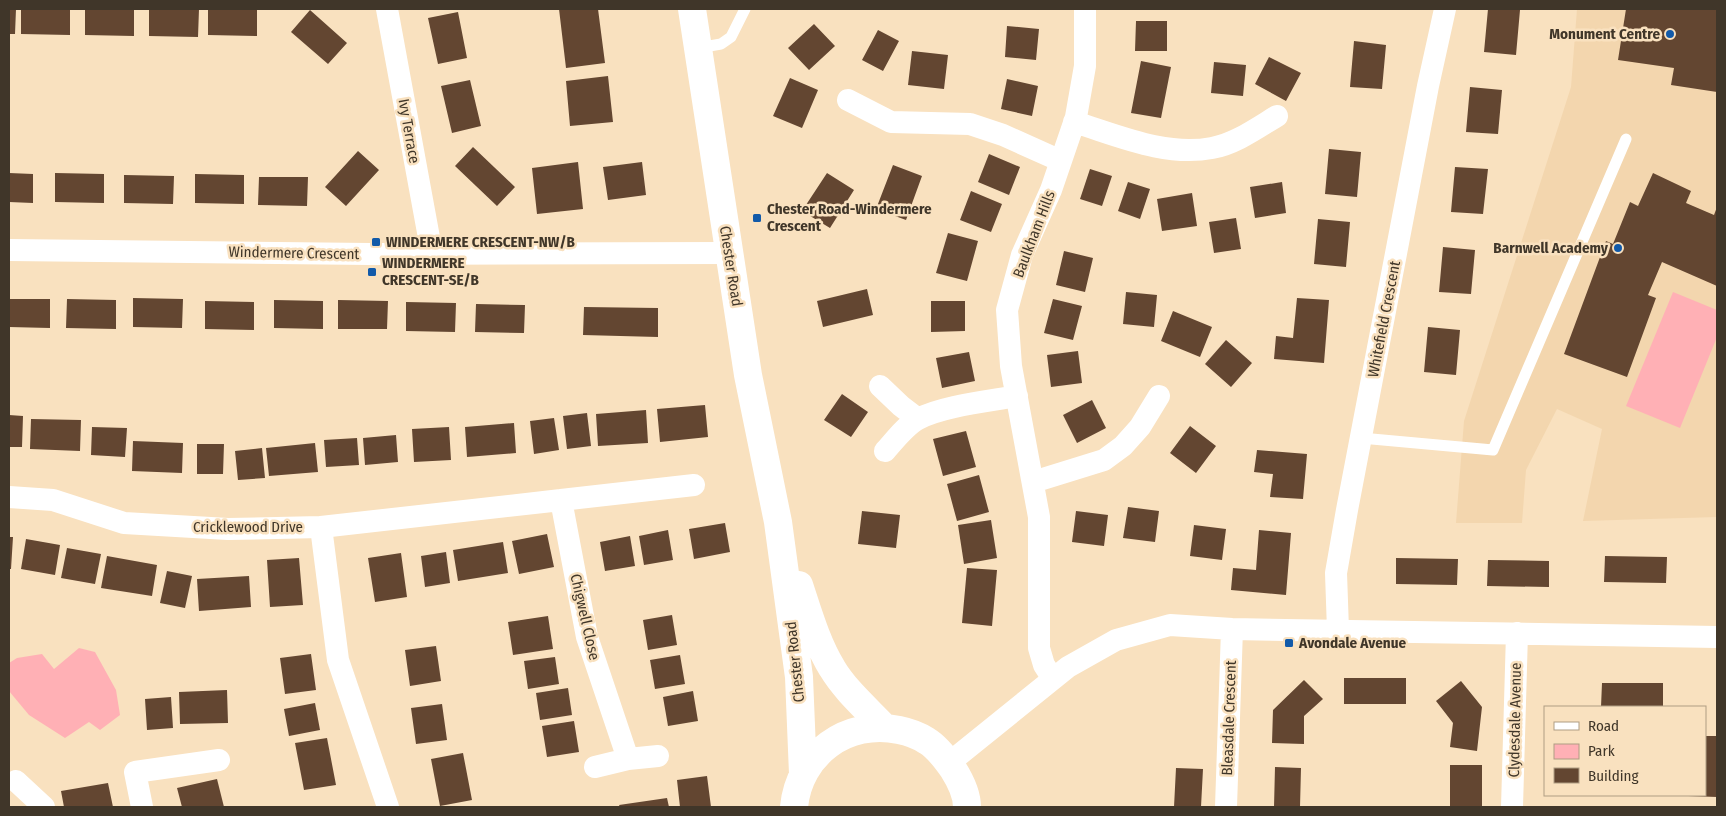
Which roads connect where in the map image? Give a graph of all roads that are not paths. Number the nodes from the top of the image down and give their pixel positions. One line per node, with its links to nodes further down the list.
1 (387, 9): 14 (street, Ivy Terrace)
2 (692, 9): 6 (main road, Chester Road)
3 (745, 9): 6 (lane)
4 (1084, 9): 9 (street, Baulkham Hills)
5 (1446, 9): 19 (street, Whitefield Crescent)
6 (698, 48): 13 (main road, Chester Road)
7 (848, 100): 11 (street)
8 (1277, 116): 9 (street)
9 (1074, 122): 11 (street, Baulkham Hills)
10 (1626, 138): 19 (lane)
11 (1060, 161): 16 (street, Baulkham Hills)
12 (9, 250): 14 (street, Windermere Crescent)
13 (728, 253): 14 (street, Windermere Crescent); 25 (main road, Chester Road)
14 (432, 254)
15 (880, 386): 18 (street)
16 (1017, 396): 18 (street); 21 (street, Baulkham Hills)
17 (1159, 396): 21 (street)
18 (918, 419): 20 (street)
19 (1361, 438): 28 (street, Whitefield Crescent)
20 (885, 451)
21 (1033, 482): 31 (street, Baulkham Hills)
22 (694, 485): 24 (street)
23 (9, 497): 26 (street, Cricklewood Drive)
24 (561, 500): 26 (street); 34 (street, Chigwell Close)
25 (778, 522): 32 (main road, Chester Road); 38 (main road, Chester Road)
26 (321, 527): 40 (street, Cricklewood Drive)
27 (1232, 629): 28 (street); 31 (street); 45 (street, Bleasdale Crescent)
28 (1338, 630): 29 (street)
29 (1517, 634): 30 (street); 46 (street, Clydesdale Avenue)
30 (1717, 637)
31 (1053, 678): 36 (street)
32 (884, 727): 36 (main road); 38 (main road)
33 (658, 756): 34 (street)
34 (628, 759): 37 (street)
35 (219, 760): 42 (street)
36 (949, 763): 44 (main road)
37 (595, 767)
38 (803, 774): 43 (main road)
39 (16, 781): 41 (street)
40 (381, 806)
41 (44, 807)
42 (142, 807)
43 (794, 807)
44 (967, 807)
45 (1226, 807)
46 (1512, 807)

